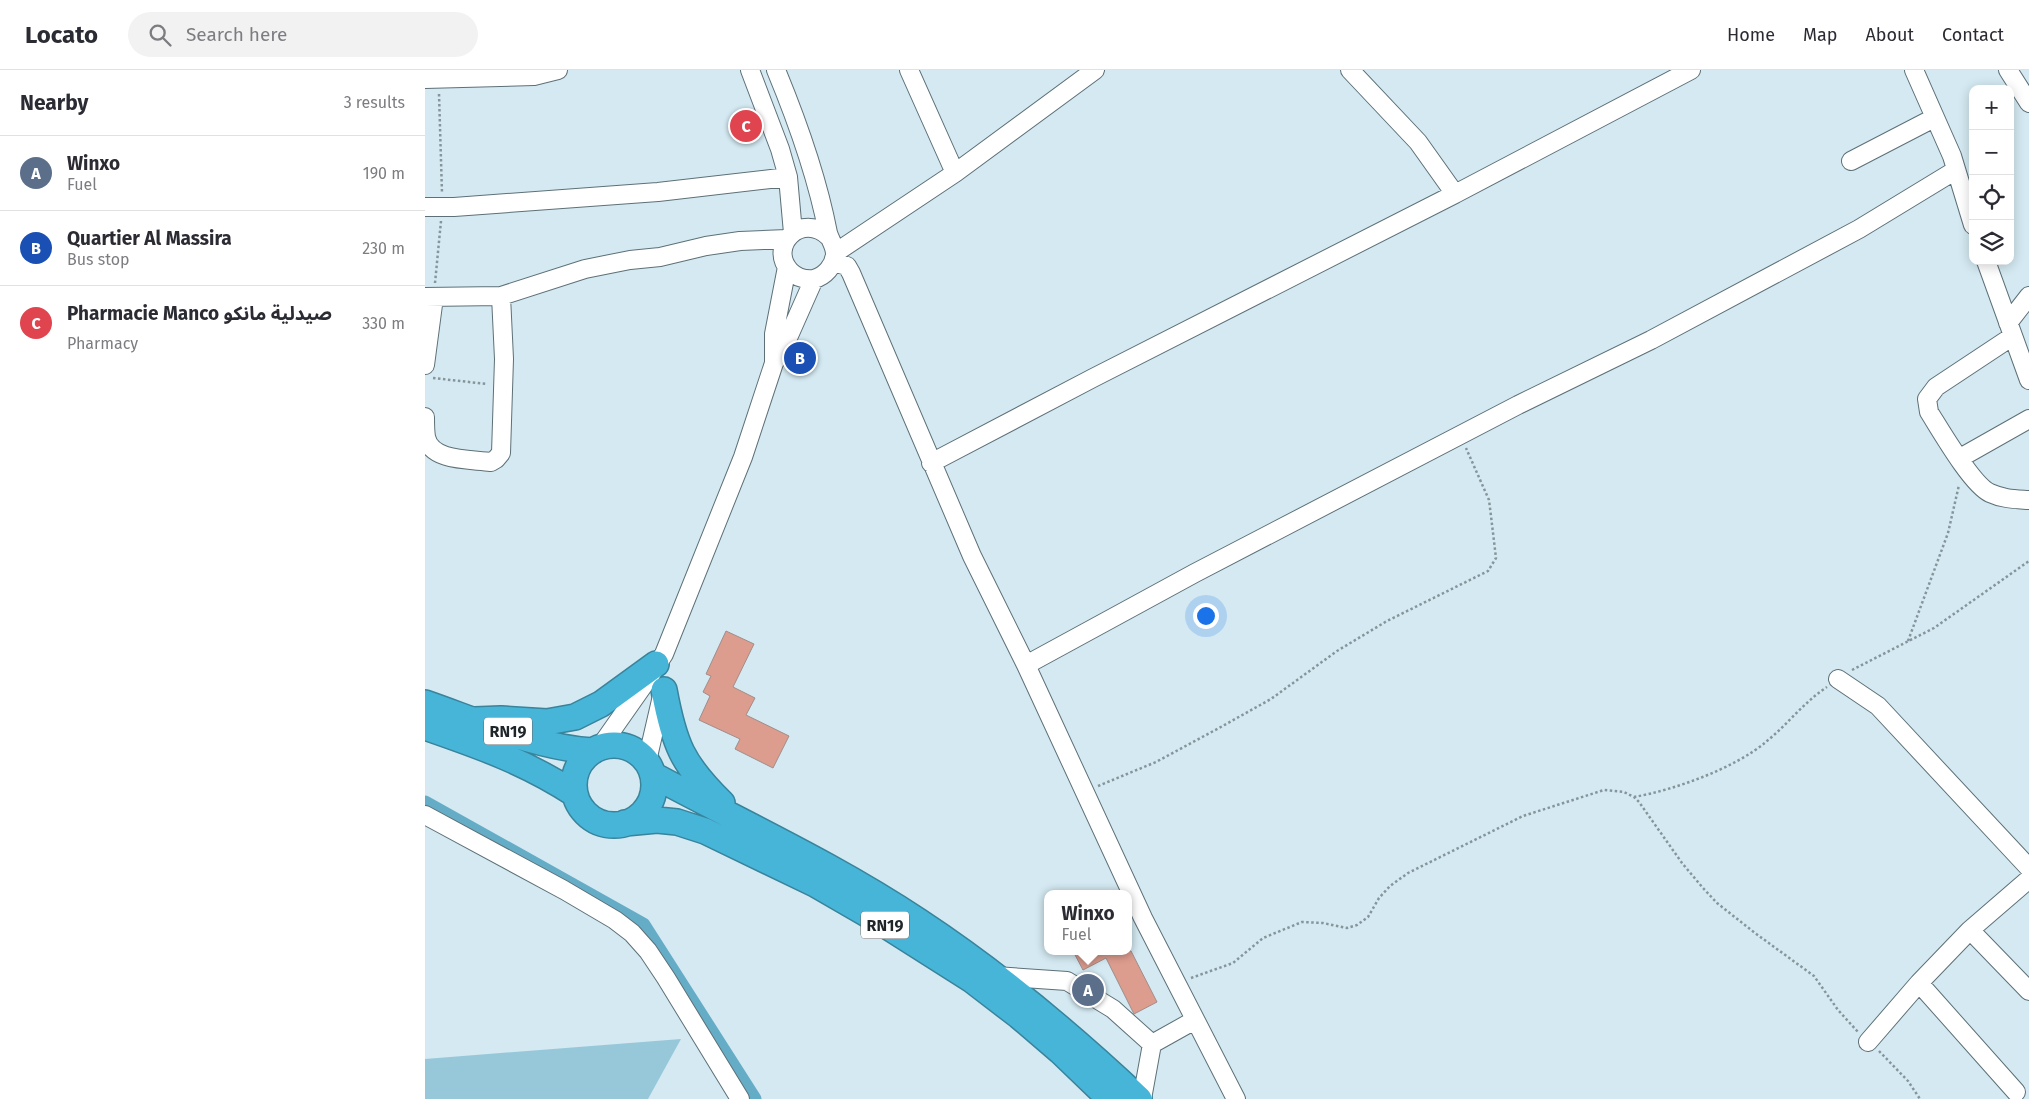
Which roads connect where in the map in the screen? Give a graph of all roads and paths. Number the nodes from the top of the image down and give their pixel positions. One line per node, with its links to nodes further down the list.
1 (557, 70): 10 (street)
2 (750, 70): 17 (street)
3 (776, 70): 22 (street)
4 (909, 70): 16 (street)
5 (1095, 70): 16 (street)
6 (1350, 70): 18 (street)
7 (1691, 70): 18 (street)
8 (1914, 70): 13 (street)
9 (2008, 70): 12 (street)
10 (495, 73): 11 (street)
11 (434, 76): 19 (path)
12 (2029, 103)
13 (1934, 118): 14 (street); 15 (street)
14 (1851, 161)
15 (1956, 170): 20 (street); 37 (street)
16 (955, 173): 22 (street)
17 (788, 177): 19 (street); 21 (street)
18 (1455, 194): 39 (street)
19 (434, 207): 28 (path)
20 (1971, 220)
21 (790, 236): 22 (street); 24 (street); 26 (street)
22 (832, 250): 25 (street); 39 (street)
23 (1987, 265): 29 (street)
24 (787, 267): 25 (street); 30 (street)
25 (814, 279): 30 (street)
26 (501, 296): 28 (street); 34 (street)
27 (2029, 296): 29 (street)
28 (429, 297): 31 (street)
29 (2010, 330): 33 (street); 38 (street)
30 (774, 363): 42 (street)
31 (425, 365)
32 (425, 377): 34 (path)
33 (2029, 380)
34 (504, 385): 35 (street)
35 (425, 417)
36 (2029, 419): 38 (street)
37 (1460, 436): 43 (street); 51 (path)
38 (1962, 461): 40 (street); 41 (path)
39 (931, 462): 43 (street)
40 (2029, 500)
41 (1907, 642)
42 (660, 659): 45 (street); 47 (highway); 49 (street)
43 (1026, 665): 51 (street)
44 (1838, 679): 56 (street)
45 (664, 690): 50 (street); 54 (highway)
46 (425, 703): 47 (highway, RN19)
47 (475, 720): 49 (highway, RN19)
48 (425, 727): 52 (highway, RN19)
49 (597, 749): 50 (highway, RN19); 52 (highway)
50 (650, 768): 54 (highway, RN19); 55 (highway)
51 (1085, 792): 58 (street)
52 (575, 794): 55 (highway, RN19)
53 (425, 815): 69 (street)
54 (738, 819): 61 (highway, RN19)
55 (625, 824): 70 (highway, RN19)
56 (2029, 868)
57 (2029, 879): 60 (street)
58 (1130, 890)
59 (1132, 894): 63 (street)
60 (1970, 930): 62 (street); 64 (street)
61 (995, 976): 67 (street); 71 (highway, RN19)
62 (1919, 983): 66 (street); 68 (street)
63 (1177, 985): 65 (street); 66 (path)
64 (2029, 991)
65 (1195, 1020): 67 (street); 72 (street)
66 (1868, 1042): 73 (path)
67 (1152, 1044): 71 (street)
68 (2018, 1091)
69 (740, 1099)
70 (1110, 1099)
71 (1140, 1099)
72 (1236, 1099)
73 (1920, 1099)

